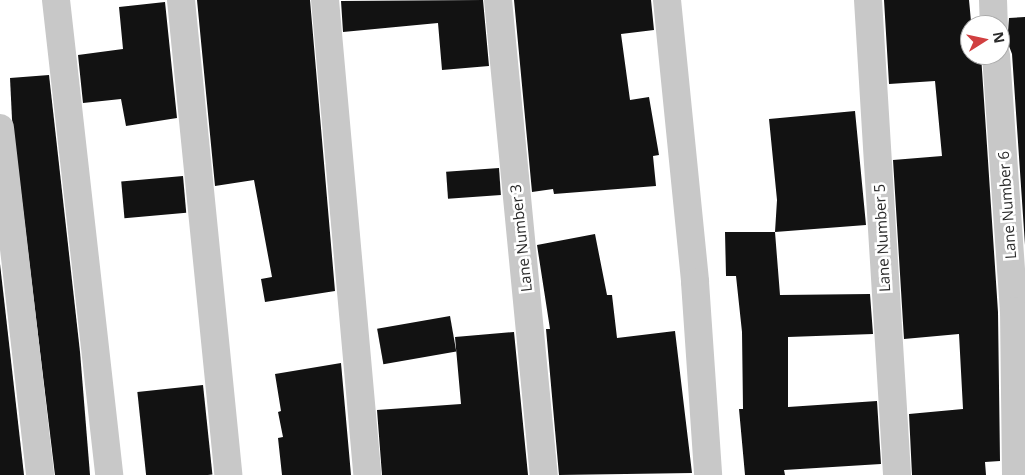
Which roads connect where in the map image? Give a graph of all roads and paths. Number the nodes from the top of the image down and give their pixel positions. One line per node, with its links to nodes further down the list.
1 (56, 0): 12 (street)
2 (181, 0): 13 (street)
3 (325, 0): 14 (street)
4 (498, 0): 15 (street, Lane Number 3)
5 (667, 0): 16 (street)
6 (868, 0): 17 (street, Lane Number 5)
7 (993, 0): 8 (street)
8 (994, 15)
9 (997, 65): 18 (street, Lane Number 6)
10 (0, 128): 11 (street)
11 (40, 475)
12 (109, 475)
13 (228, 475)
14 (367, 475)
15 (544, 475)
16 (708, 475)
17 (896, 475)
18 (1016, 475)

